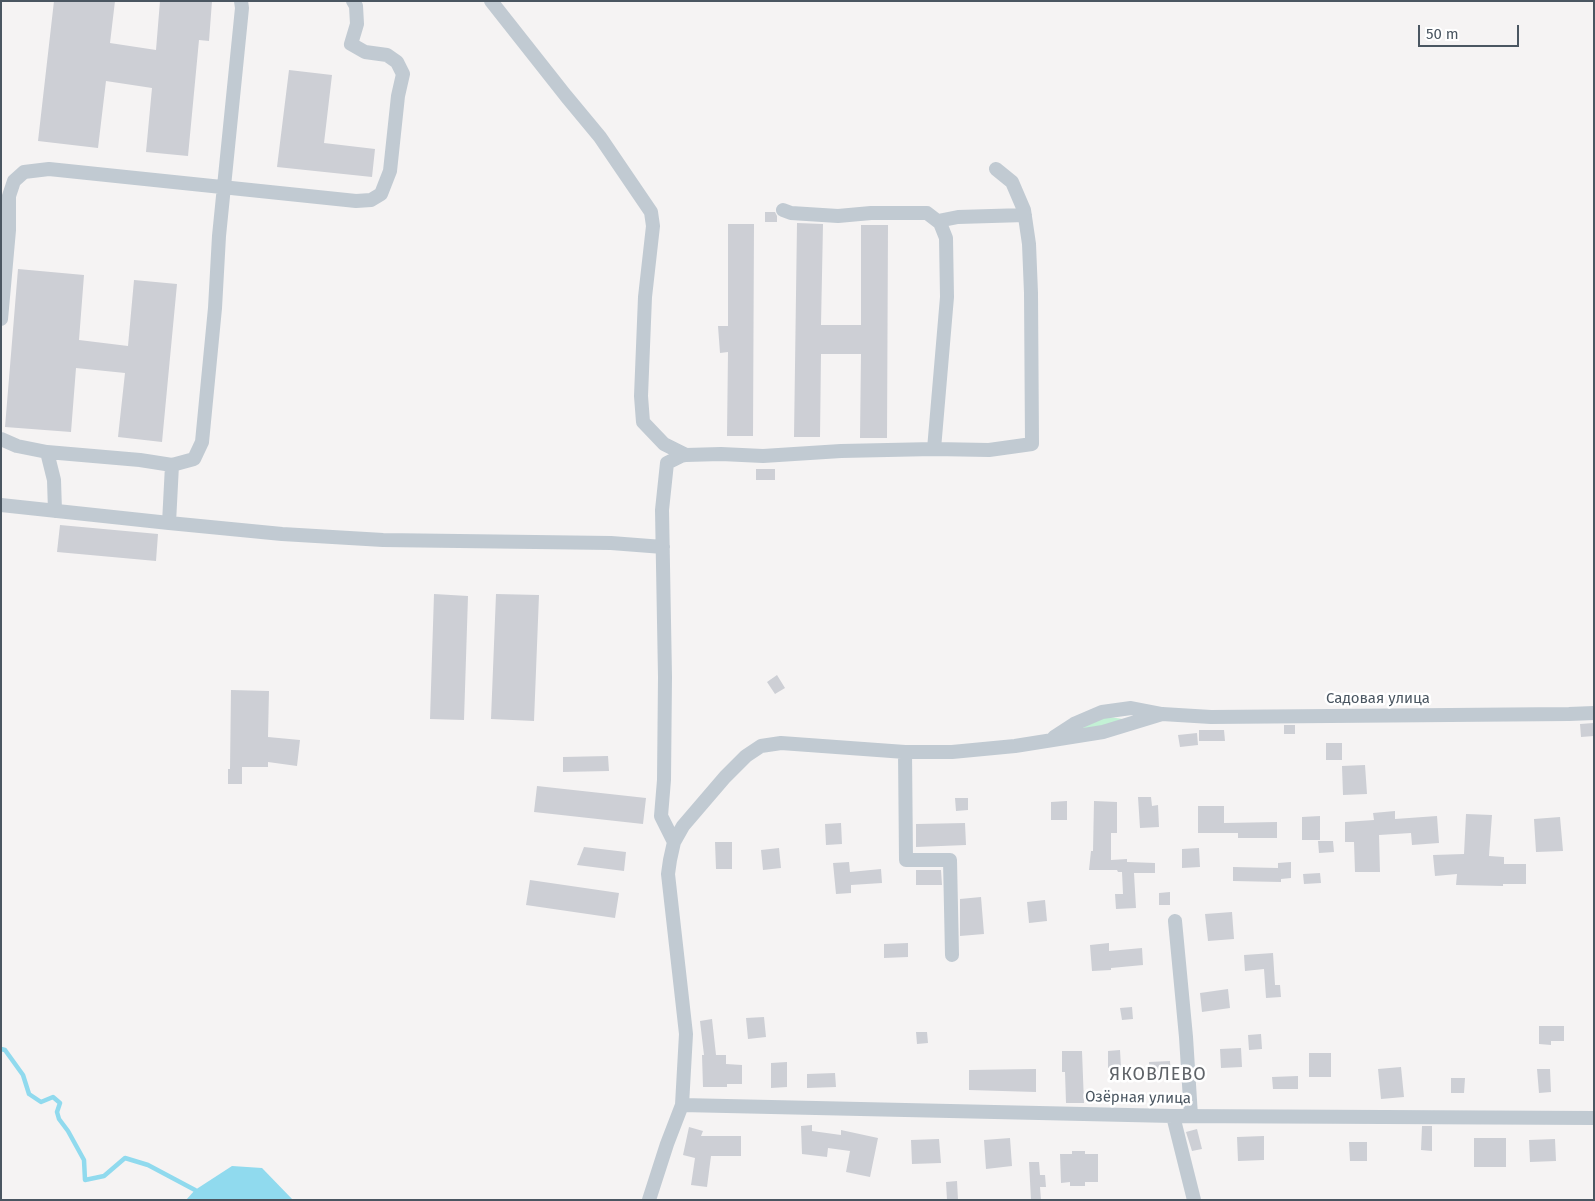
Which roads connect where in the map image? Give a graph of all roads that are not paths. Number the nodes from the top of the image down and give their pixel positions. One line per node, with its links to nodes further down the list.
1 (241, 1): 5 (street)
2 (353, 1): 5 (street)
3 (491, 1): 13 (street)
4 (996, 169): 7 (street)
5 (224, 187): 9 (street); 14 (street)
6 (783, 210): 8 (street)
7 (1025, 215): 8 (street); 11 (street)
8 (938, 221): 11 (street)
9 (1, 319)
10 (1, 439): 12 (street)
11 (934, 448): 13 (street)
12 (47, 452): 14 (street); 16 (street)
13 (686, 455): 18 (street)
14 (172, 465): 17 (street)
15 (1, 505): 16 (street)
16 (54, 511): 17 (street)
17 (169, 523): 18 (street)
18 (663, 547): 23 (street)
19 (1594, 713): 20 (street, Садовая улица)
20 (1162, 714): 21 (street); 21 (street)
21 (1051, 739): 22 (street)
22 (905, 752): 23 (street); 25 (street)
23 (674, 842): 26 (street)
24 (1175, 921): 28 (street)
25 (952, 954)
26 (682, 1105): 27 (street, Озёрная улица); 30 (street)
27 (1173, 1116): 28 (street, Озёрная улица); 31 (street)
28 (1190, 1116): 29 (street, Озёрная улица)
29 (1594, 1118)
30 (649, 1200)
31 (1194, 1200)

